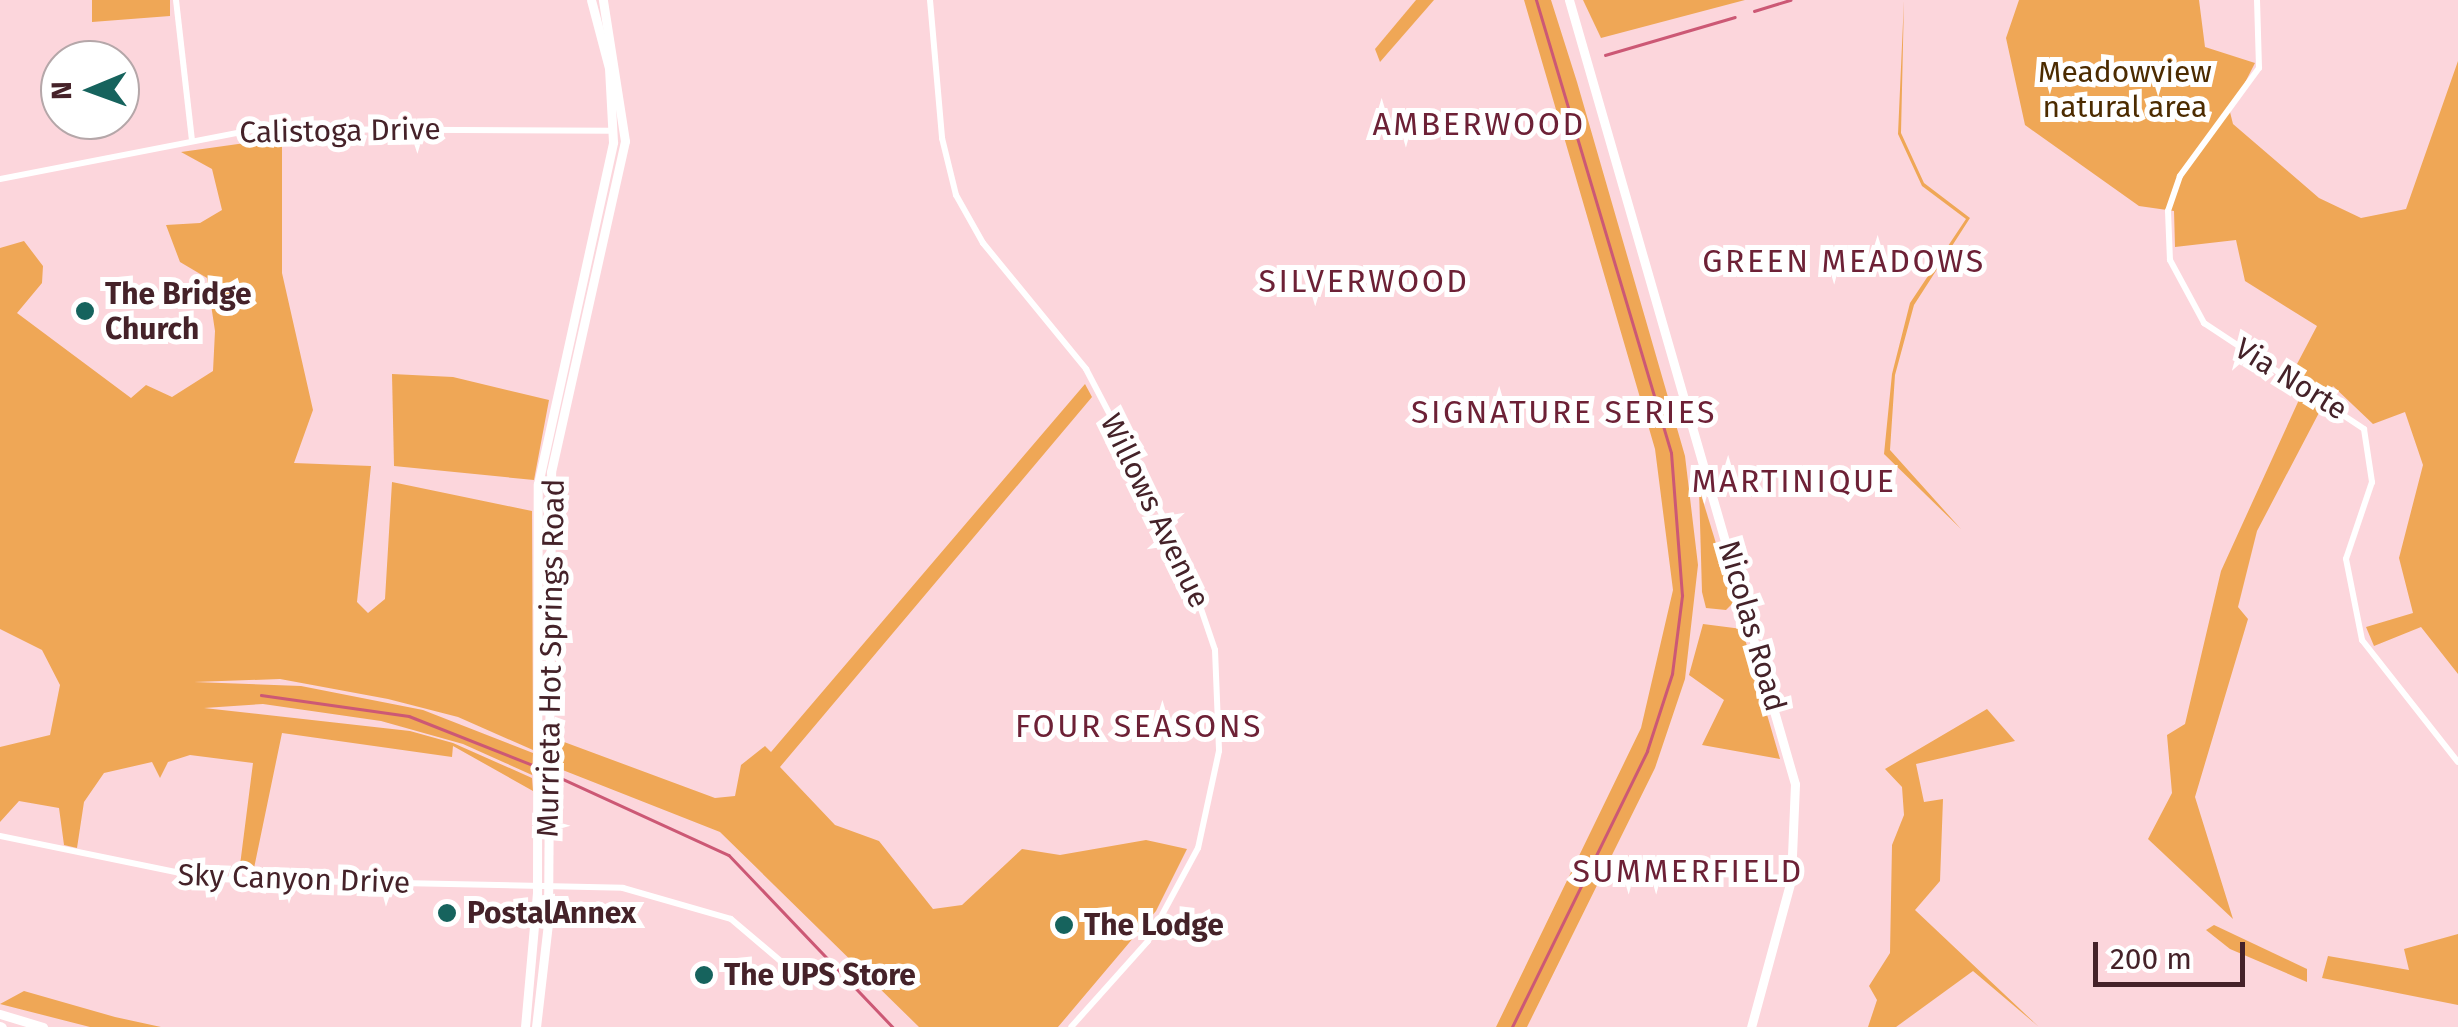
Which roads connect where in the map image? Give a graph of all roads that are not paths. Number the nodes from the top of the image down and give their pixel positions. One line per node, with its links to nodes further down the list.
1 (176, 0): 9 (street)
2 (590, 0): 7 (main road, Murrieta Hot Springs Road)
3 (602, 0): 8 (main road, Murrieta Hot Springs Road)
4 (930, 0): 19 (street, Willows Avenue)
5 (1570, 0): 20 (main road, Nicolas Road)
6 (2257, 0): 11 (street, Via Norte)
7 (613, 131): 8 (street, Calistoga Drive); 9 (street, Calistoga Drive); 13 (main road, Murrieta Hot Springs Road)
8 (625, 132): 13 (main road, Murrieta Hot Springs Road)
9 (192, 140): 10 (street, Calistoga Drive)
10 (0, 179)
11 (2458, 762)
12 (0, 836): 13 (street, Sky Canyon Drive)
13 (543, 884): 14 (street, Sky Canyon Drive); 17 (main road, Murrieta Hot Springs Road); 18 (main road, Murrieta Hot Springs Road)
14 (804, 981)
15 (0, 1014): 16 (main road)
16 (43, 1027)
17 (525, 1027)
18 (536, 1027)
19 (1071, 1027)
20 (1751, 1027)

